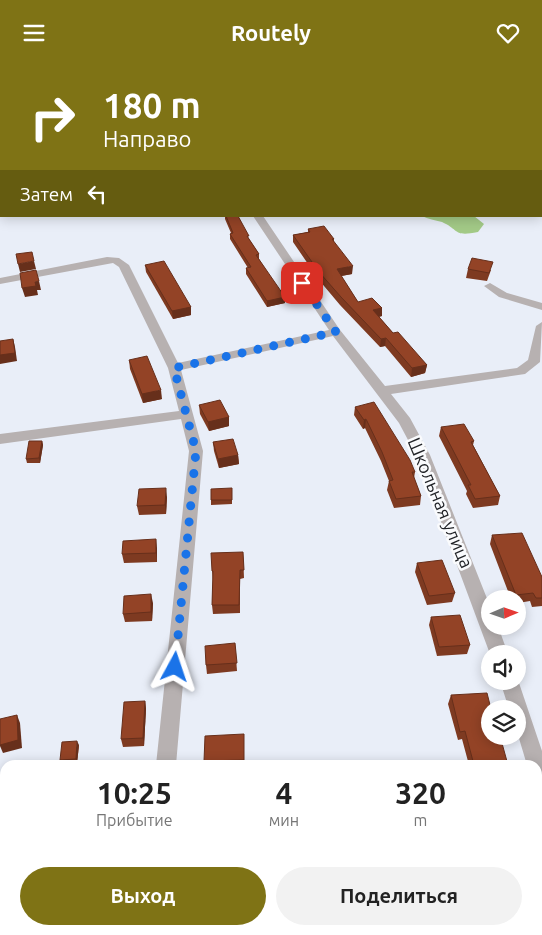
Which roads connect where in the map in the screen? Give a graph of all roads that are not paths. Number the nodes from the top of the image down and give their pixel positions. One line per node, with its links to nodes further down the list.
1 (259, 217): 6 (street, Школьная улица)
2 (0, 281): 7 (street)
3 (490, 286): 4 (street)
4 (542, 307)
5 (542, 326): 8 (street)
6 (336, 332): 7 (street); 8 (street, Школьная улица)
7 (174, 368): 9 (street)
8 (382, 391): 11 (street, Школьная улица)
9 (186, 414): 10 (street); 13 (street)
10 (0, 439)
11 (496, 645)
12 (512, 690): 14 (street)
13 (166, 760)
14 (536, 760)

